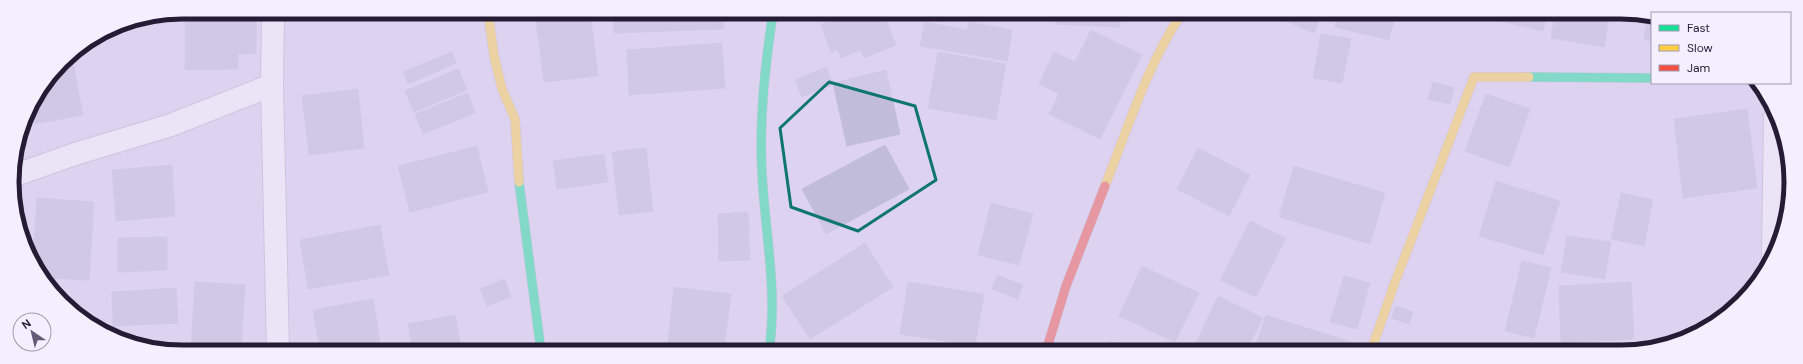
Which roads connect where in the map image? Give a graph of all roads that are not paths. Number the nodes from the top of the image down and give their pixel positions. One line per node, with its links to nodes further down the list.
1 (273, 19): 6 (street)
2 (489, 19): 11 (street)
3 (772, 19): 12 (street)
4 (1178, 19): 13 (street)
5 (1651, 78): 14 (street)
6 (272, 85): 8 (street); 10 (street)
7 (1775, 129): 9 (street)
8 (19, 174)
9 (1773, 240)
10 (278, 345)
11 (540, 345)
12 (770, 345)
13 (1048, 345)
14 (1373, 345)

